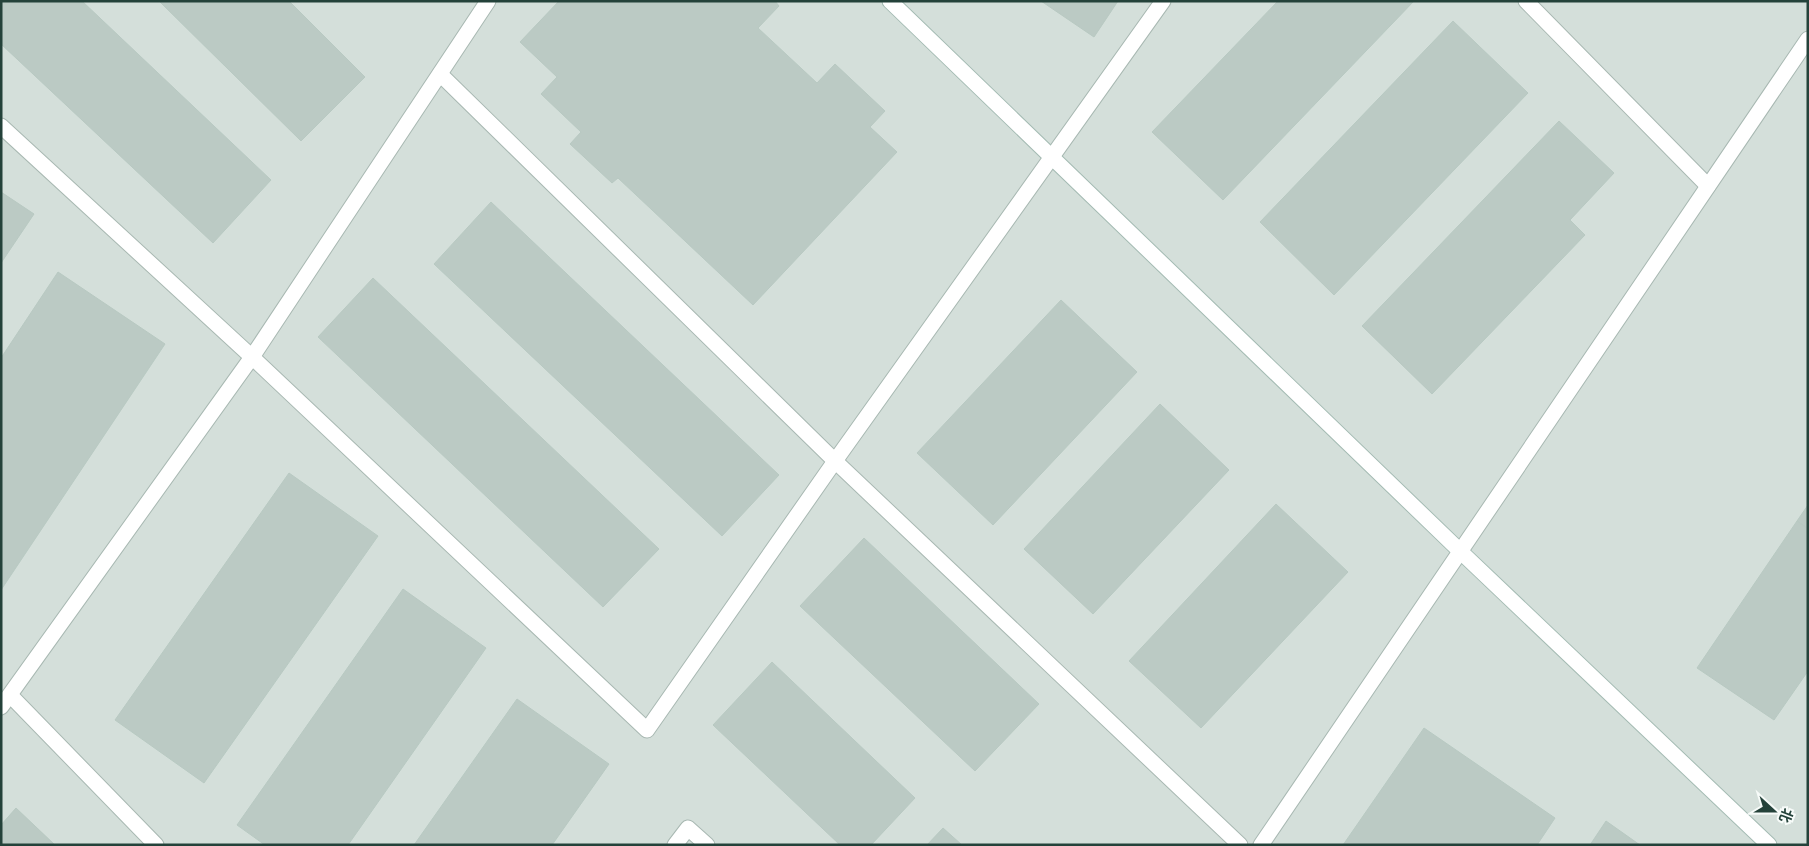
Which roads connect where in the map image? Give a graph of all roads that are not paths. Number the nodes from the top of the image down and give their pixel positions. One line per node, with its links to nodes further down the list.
1 (488, 1): 6 (street)
2 (890, 1): 8 (street)
3 (1163, 1): 8 (street)
4 (1526, 1): 9 (street)
5 (1808, 39): 9 (street)
6 (440, 74): 10 (street); 11 (street)
7 (1, 126): 10 (street)
8 (1052, 158): 11 (street); 12 (street)
9 (1708, 186): 12 (street)
10 (252, 357): 11 (street); 13 (street)
11 (835, 461): 17 (street)
12 (1461, 552): 18 (street); 19 (street)
13 (6, 701): 14 (street)
14 (156, 845)
15 (675, 845): 16 (street)
16 (707, 845)
17 (1240, 845)
18 (1261, 845)
19 (1769, 845)

